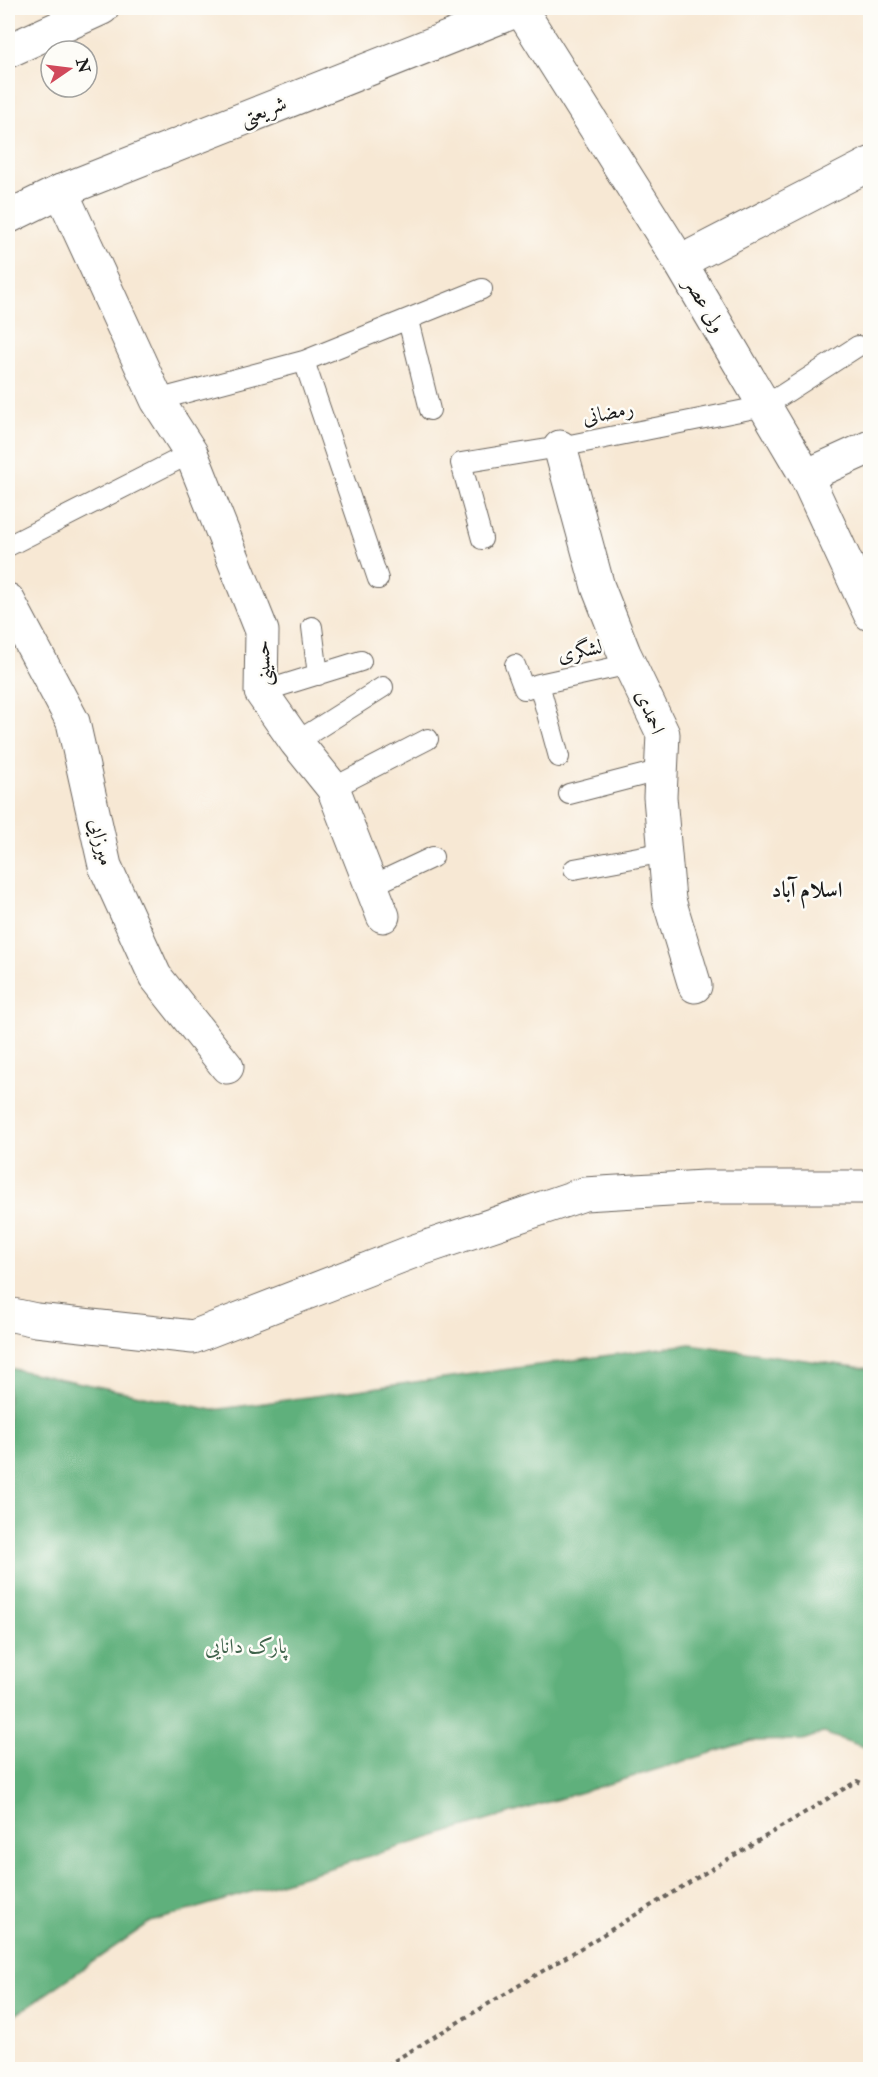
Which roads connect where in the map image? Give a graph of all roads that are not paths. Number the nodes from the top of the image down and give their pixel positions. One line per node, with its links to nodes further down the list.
1 (102, 8): 3 (street)
2 (521, 8): 5 (street, شریعتی); 7 (street, ولی عصر)
3 (8, 51)
4 (870, 164): 7 (street)
5 (61, 191): 6 (street, شریعتی); 12 (street, حسینی)
6 (8, 218)
7 (680, 262): 13 (street, ولی عصر)
8 (482, 289): 9 (lane)
9 (408, 320): 11 (lane); 14 (lane)
10 (858, 346): 13 (lane)
11 (304, 361): 12 (lane); 21 (lane)
12 (157, 400): 17 (street, حسینی)
13 (765, 406): 15 (lane, رمضانی); 18 (street, ولی عصر)
14 (430, 410)
15 (561, 447): 19 (lane, رمضانی); 26 (street, احمدی)
16 (870, 447): 18 (street)
17 (191, 453): 20 (lane); 31 (street, حسینی)
18 (806, 476): 22 (street, ولی عصر)
19 (482, 539)
20 (8, 546)
21 (378, 579)
22 (867, 597)
23 (8, 600): 44 (street, میرزایی)
24 (312, 627): 28 (lane)
25 (361, 661): 28 (lane)
26 (630, 664): 29 (lane, لشگری); 35 (street, احمدی)
27 (515, 665): 29 (lane)
28 (318, 675): 31 (lane)
29 (539, 684): 34 (lane)
30 (383, 687): 33 (lane)
31 (261, 692): 33 (street, حسینی)
32 (428, 738): 36 (lane)
33 (296, 742): 36 (street, حسینی)
34 (559, 758)
35 (662, 770): 37 (lane); 38 (street, احمدی)
36 (333, 788): 41 (street, حسینی)
37 (569, 794)
38 (665, 852): 40 (lane); 43 (street, احمدی)
39 (434, 857): 41 (lane)
40 (574, 869)
41 (372, 886): 42 (street, حسینی)
42 (383, 916)
43 (695, 986)
44 (227, 1067)
45 (870, 1187): 46 (street)
46 (8, 1314)

